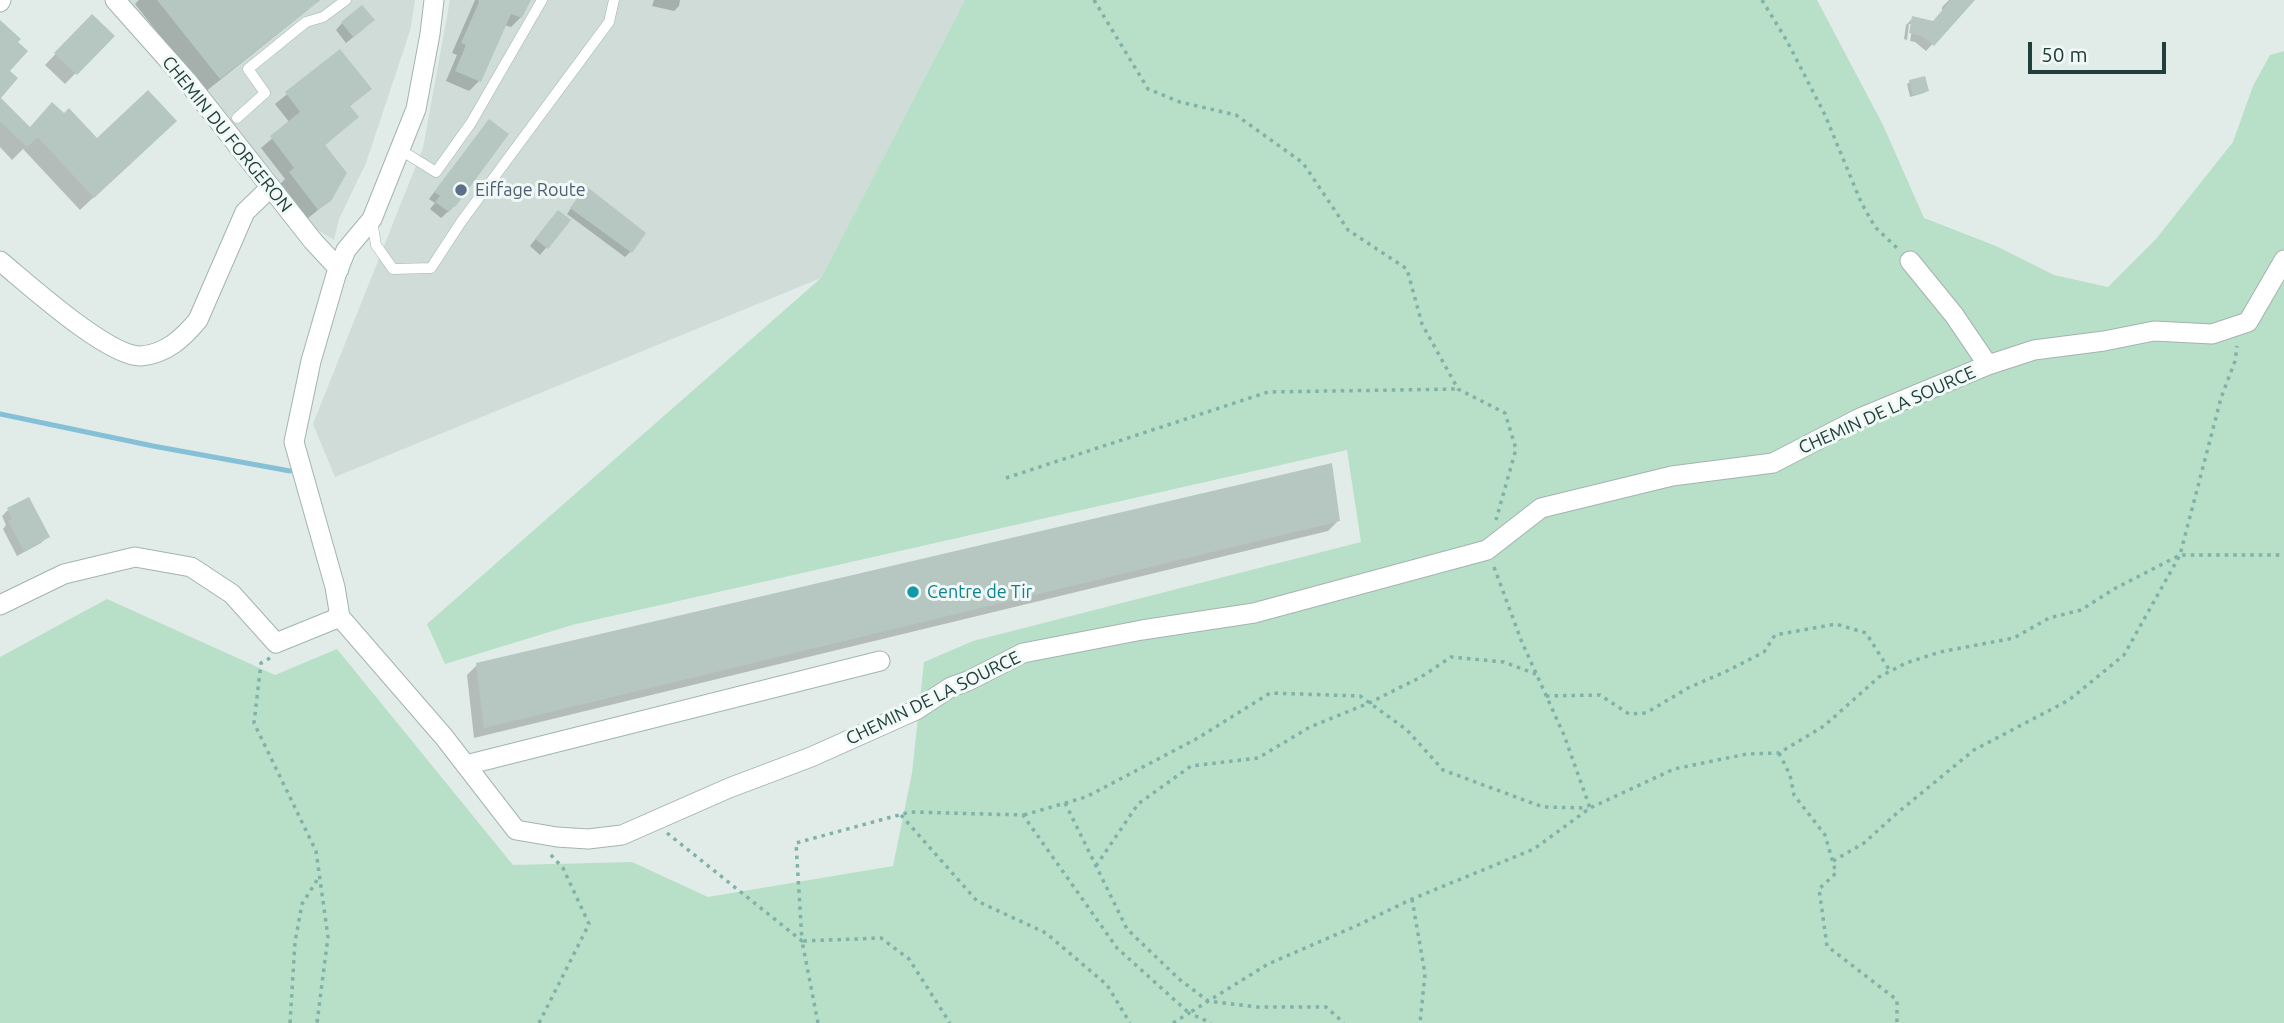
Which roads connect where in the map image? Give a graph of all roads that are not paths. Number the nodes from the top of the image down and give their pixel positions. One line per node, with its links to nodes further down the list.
1 (115, 0): 8 (street, CHEMIN DU FORGERON)
2 (346, 0): 6 (lane)
3 (434, 0): 7 (street)
4 (542, 0): 7 (lane)
5 (614, 0): 9 (lane)
6 (237, 118)
7 (399, 149): 9 (street)
8 (271, 187): 11 (street); 13 (street, CHEMIN DU FORGERON)
9 (372, 219): 13 (street)
10 (2284, 260): 14 (street, CHEMIN DE LA SOURCE)
11 (0, 261)
12 (1910, 261): 14 (street)
13 (338, 269): 16 (street)
14 (1989, 365): 18 (street, CHEMIN DE LA SOURCE)
15 (0, 605): 16 (street)
16 (340, 617): 18 (street, CHEMIN DE LA SOURCE)
17 (880, 661): 18 (street)
18 (466, 765)

